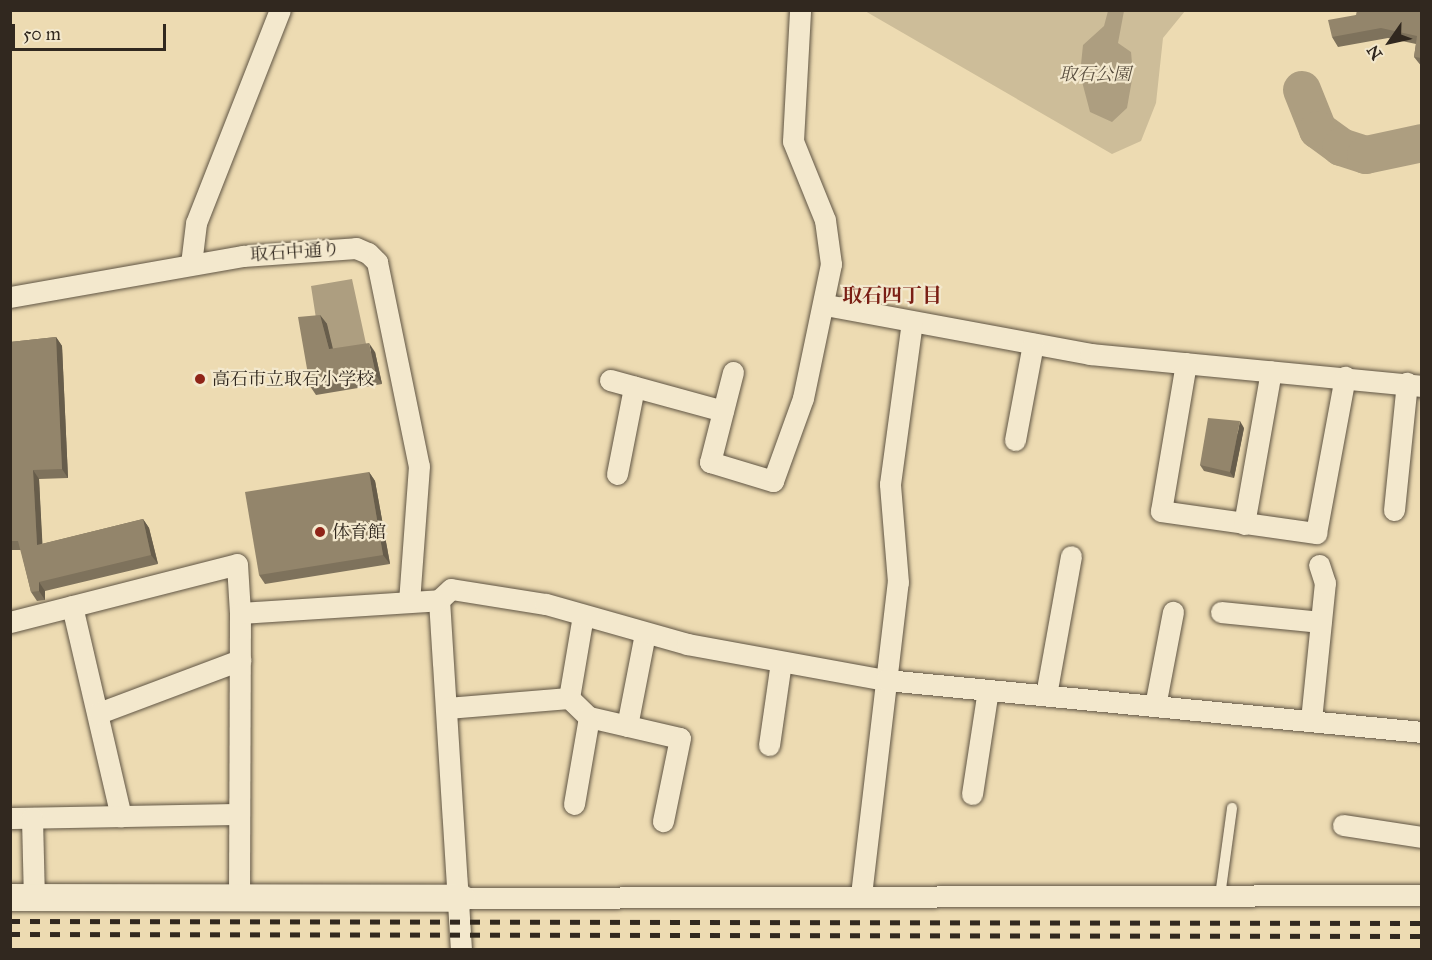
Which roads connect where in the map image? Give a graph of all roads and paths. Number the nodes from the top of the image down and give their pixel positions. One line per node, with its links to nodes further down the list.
1 (280, 10): 3 (street)
2 (800, 10): 5 (street)
3 (191, 264): 4 (street, 取石中通り); 23 (street, 取石中通り)
4 (10, 297)
5 (826, 305): 6 (street); 15 (street)
6 (912, 322): 7 (street); 34 (street)
7 (1033, 344): 8 (street); 16 (street)
8 (1186, 363): 9 (street); 19 (street)
9 (1271, 371): 11 (street); 19 (street)
10 (733, 372): 15 (street)
11 (1344, 377): 13 (street); 19 (street)
12 (610, 380): 14 (street)
13 (1414, 385): 18 (street)
14 (634, 387): 15 (street); 17 (street)
15 (723, 411)
16 (1015, 440)
17 (617, 474)
18 (1394, 510)
19 (1244, 524)
20 (1071, 556): 36 (street)
21 (1319, 565): 29 (street)
22 (439, 600): 23 (street); 28 (street); 39 (street)
23 (409, 602): 27 (street)
24 (72, 606): 27 (street); 30 (street); 40 (street)
25 (1173, 612): 38 (street)
26 (1221, 612): 29 (street)
27 (240, 613): 32 (street)
28 (583, 615): 31 (street); 37 (street)
29 (1321, 621): 42 (street)
30 (10, 622)
31 (645, 633): 33 (street); 43 (street)
32 (240, 660): 40 (street); 49 (street)
33 (781, 662): 34 (street); 45 (street)
34 (886, 680): 35 (street); 56 (street)
35 (988, 690): 36 (street); 46 (street)
36 (1046, 695): 38 (street)
37 (568, 698): 39 (street); 41 (street)
38 (1155, 706): 42 (street)
39 (447, 708): 60 (street)
40 (99, 713): 50 (street)
41 (589, 717): 43 (street); 47 (street)
42 (1311, 720): 44 (street)
43 (627, 726): 53 (street)
44 (1422, 732)
45 (769, 745)
46 (972, 794)
47 (574, 804)
48 (1232, 808): 58 (lane)
49 (239, 814): 50 (street); 61 (street)
50 (121, 816): 52 (street)
51 (10, 818): 52 (street)
52 (32, 818): 59 (street)
53 (663, 821)
54 (1343, 825): 55 (street)
55 (1422, 837)
56 (861, 895): 58 (street); 60 (street)
57 (1422, 895): 58 (street)
58 (1220, 896)
59 (22, 897): 61 (street)
60 (461, 898): 61 (street); 62 (street)
61 (239, 899)
62 (461, 950)

